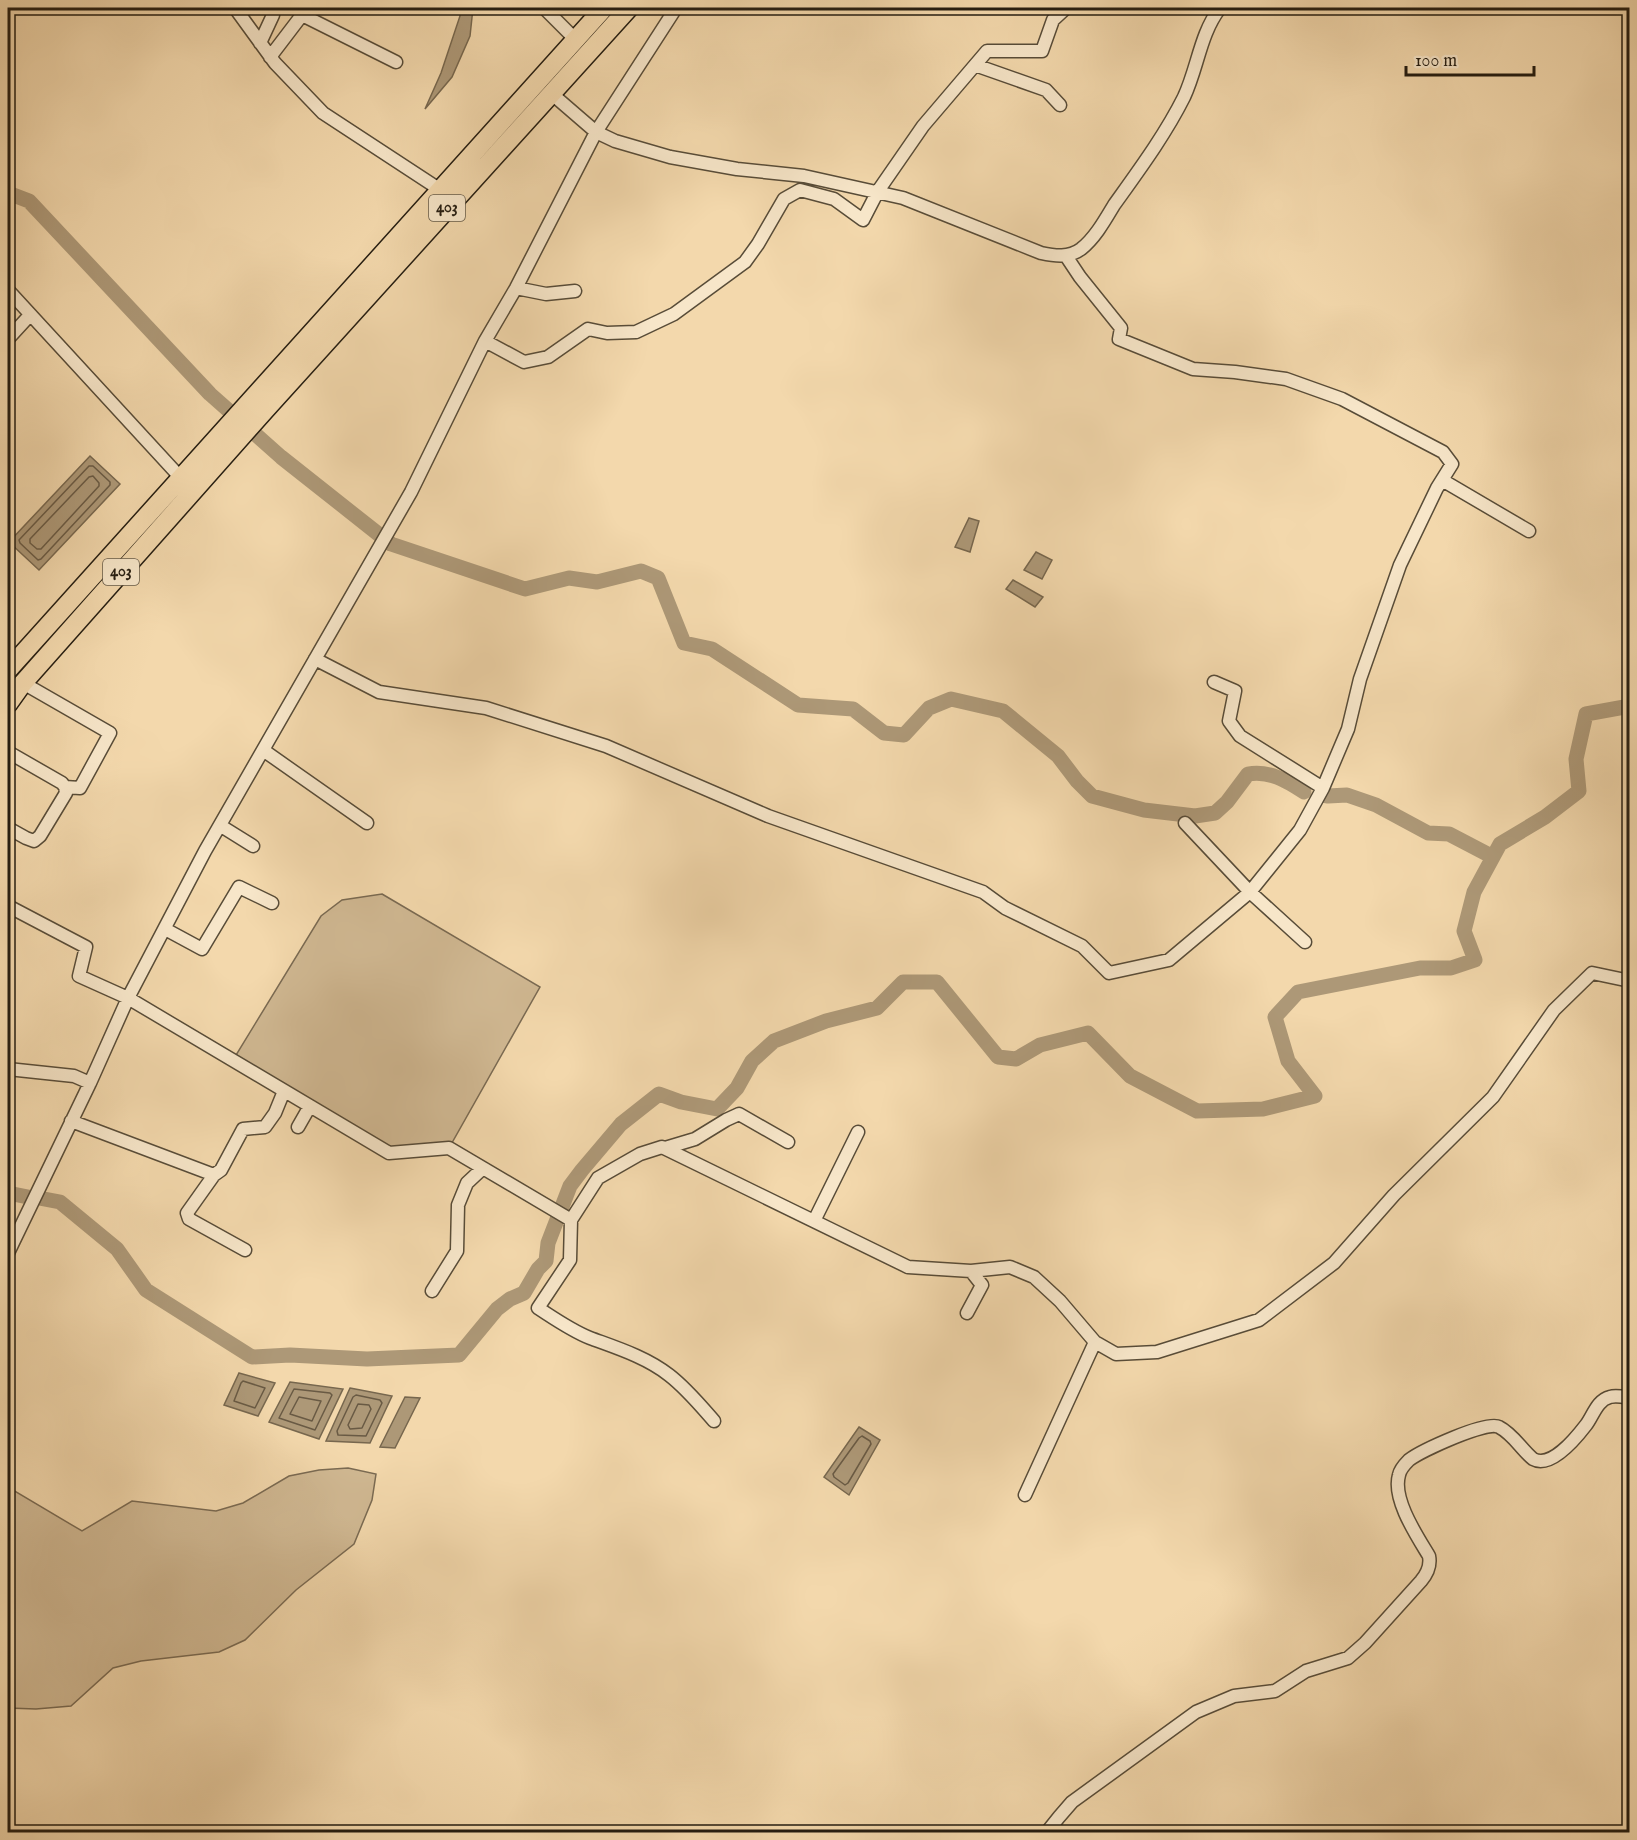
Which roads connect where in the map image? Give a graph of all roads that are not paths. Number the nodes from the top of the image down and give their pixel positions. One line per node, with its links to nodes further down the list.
1 (274, 8): 10 (street)
2 (544, 8): 9 (street)
3 (604, 8): 9 (highway, 403)
4 (629, 8): 14 (highway, 403)
5 (676, 8): 16 (street)
6 (1066, 8): 13 (street)
7 (1220, 8): 19 (street)
8 (241, 10): 10 (street)
9 (575, 39): 17 (highway, 403)
10 (260, 43): 11 (street)
11 (270, 57): 12 (street); 17 (street)
12 (396, 62)
13 (975, 65): 15 (street); 18 (street)
14 (552, 94): 16 (street); 26 (highway, 403)
15 (1060, 105)
16 (596, 132): 18 (street); 20 (street)
17 (439, 189): 26 (highway, 403)
18 (878, 191): 19 (street); 25 (street)
19 (1066, 256): 29 (street)
20 (516, 288): 22 (street); 25 (street)
21 (8, 290): 23 (street)
22 (575, 291)
23 (30, 315): 24 (street); 28 (street)
24 (8, 339)
25 (485, 341): 31 (street)
26 (259, 404): 27 (highway, 403)
27 (230, 436): 28 (highway, 403); 34 (highway, 403)
28 (180, 477): 32 (highway, 403)
29 (1442, 480): 30 (street); 39 (street)
30 (1529, 531)
31 (315, 659): 36 (street); 45 (street)
32 (8, 670)
33 (1214, 682): 39 (street)
34 (23, 683): 35 (highway, 403); 38 (street)
35 (8, 704)
36 (263, 750): 40 (street); 42 (street)
37 (8, 752): 38 (street)
38 (66, 787): 43 (street)
39 (1323, 788): 45 (street)
40 (367, 823)
41 (1185, 823): 45 (street)
42 (221, 826): 44 (street); 48 (street)
43 (8, 828)
44 (253, 846)
45 (1250, 892): 49 (street)
46 (272, 903): 48 (street)
47 (8, 906): 51 (street)
48 (165, 929): 51 (street)
49 (1305, 942)
50 (1629, 981): 70 (street)
51 (128, 998): 53 (street); 54 (street)
52 (8, 1069): 53 (street)
53 (90, 1083): 56 (street)
54 (284, 1091): 55 (street); 62 (street)
55 (310, 1106): 57 (street); 61 (street)
56 (71, 1121): 62 (street); 66 (street)
57 (298, 1127)
58 (858, 1132): 64 (street)
59 (788, 1142): 60 (street)
60 (665, 1148): 63 (street); 64 (street)
61 (483, 1168): 63 (street); 68 (street)
62 (214, 1175): 65 (street)
63 (571, 1220): 72 (street)
64 (814, 1221): 67 (street)
65 (245, 1250)
66 (8, 1253)
67 (971, 1271): 69 (street); 70 (street)
68 (432, 1291)
69 (968, 1313)
70 (1095, 1342): 73 (street)
71 (1629, 1398): 74 (street)
72 (714, 1421)
73 (1025, 1495)
74 (1053, 1830)

